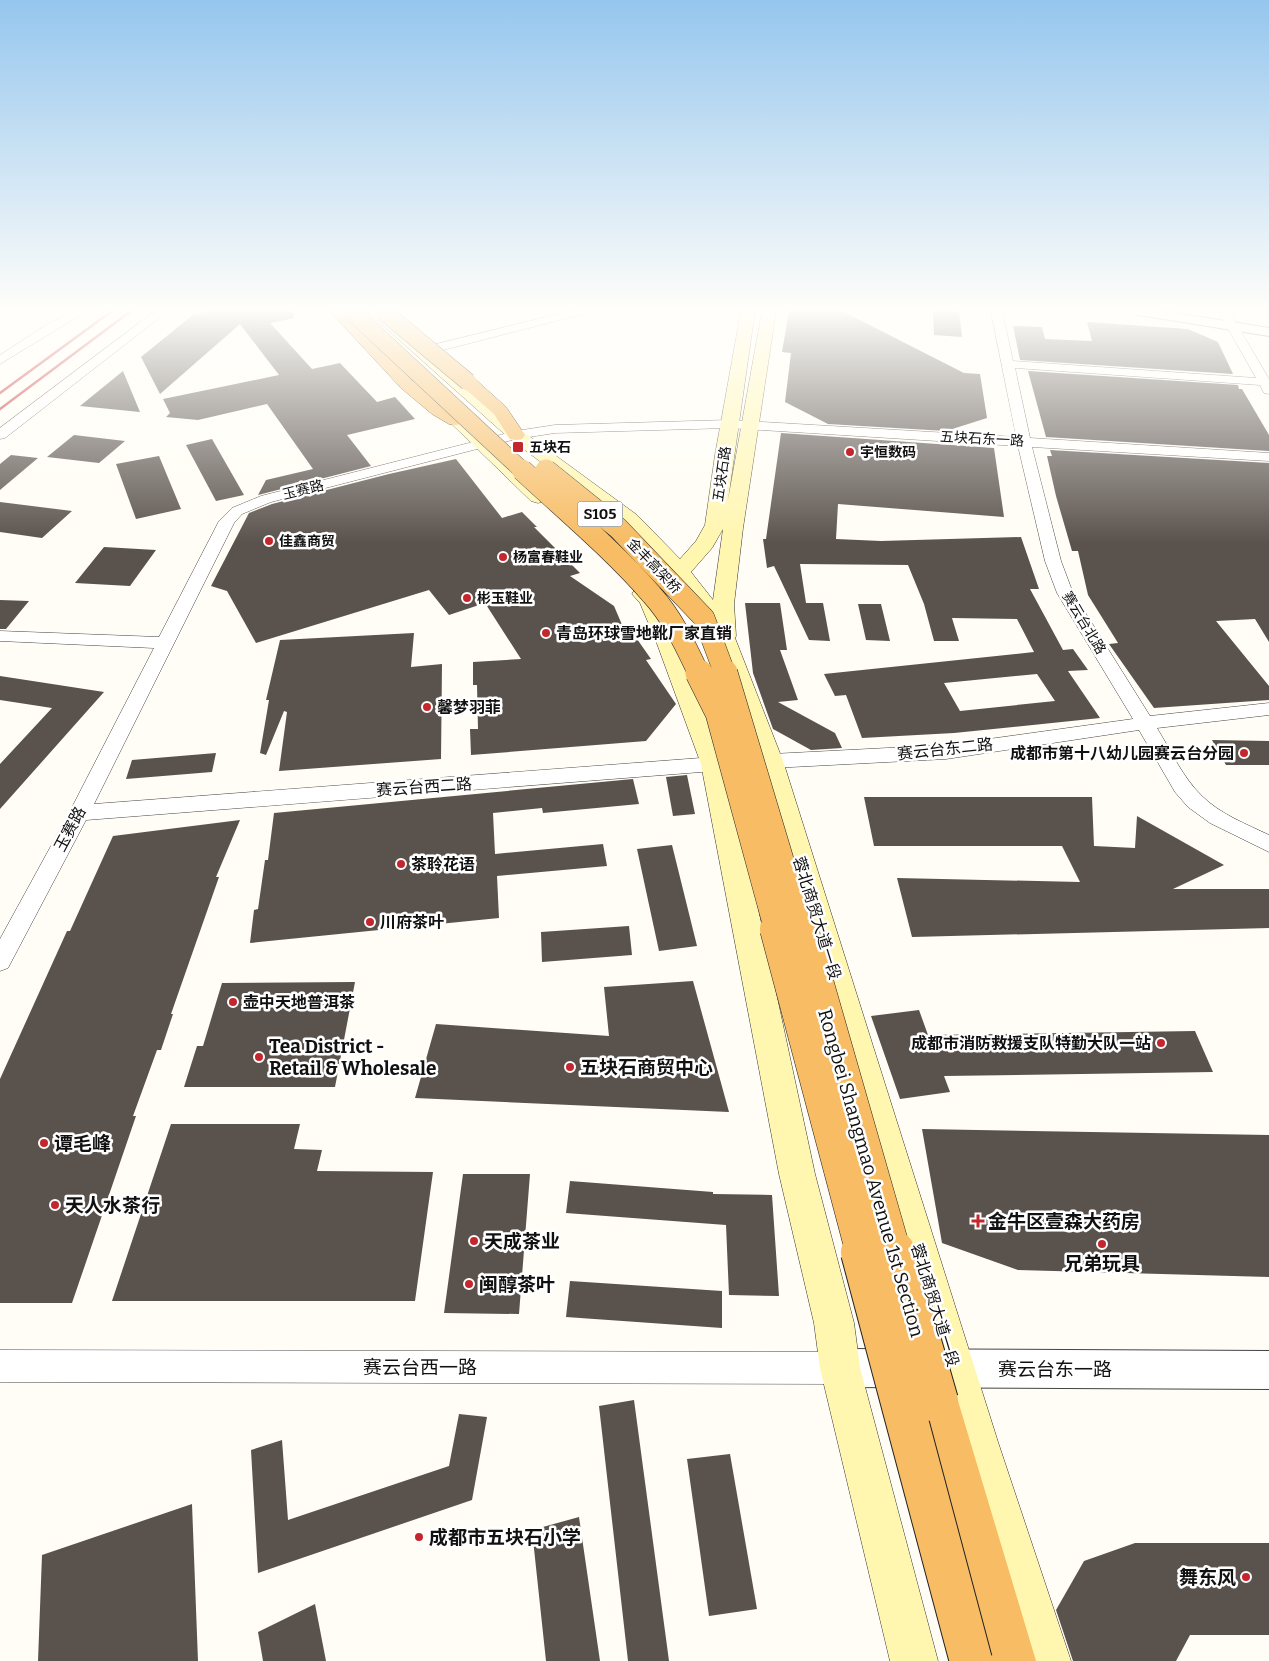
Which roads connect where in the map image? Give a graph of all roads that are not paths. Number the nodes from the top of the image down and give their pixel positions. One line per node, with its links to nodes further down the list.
1 (61, 389): 14 (street)
2 (414, 389): 11 (highway)
3 (425, 389): 11 (main road)
4 (434, 389): 26 (highway, 金丰高架桥 / S105, bridge)
5 (452, 389): 26 (highway, 金丰高架桥 / S105, bridge)
6 (462, 389): 15 (main road)
7 (475, 389): 15 (highway, bridge)
8 (735, 389): 12 (main road, 五块石路)
9 (755, 389): 13 (main road, 五块石路)
10 (1013, 389): 16 (street, 赛云台北路)
11 (456, 420): 17 (main road)
12 (729, 424): 13 (street, 五块石东一路); 15 (street, 五块石东一路); 19 (main road, 五块石路)
13 (749, 425): 16 (street, 五块石东一路); 22 (main road, 五块石路)
14 (0, 435)
15 (516, 435): 17 (street, 玉赛路); 19 (main road)
16 (1024, 441): 18 (street, 五块石东一路); 25 (street, 赛云台北路)
17 (481, 444): 20 (main road); 23 (street, 玉赛路)
18 (1269, 457)
19 (680, 572): 20 (main road, 五块石路); 22 (main road)
20 (661, 624): 26 (main road)
21 (0, 636): 23 (street)
22 (725, 637): 26 (main road)
23 (166, 643): 27 (street, 玉赛路)
24 (1269, 709): 25 (street, 赛云台东二路)
25 (1145, 723): 26 (street, 赛云台东二路); 28 (street, 赛云台北路)
26 (744, 767): 27 (street, 赛云台西二路); 31 (main road); 33 (highway, Rongbei Shangmao Avenue 1st Section, bridge); 35 (highway, bridge)
27 (79, 813): 29 (street, 玉赛路)
28 (1269, 844)
29 (0, 961)
30 (0, 1366): 31 (street, 赛云台西一路)
31 (840, 1368): 33 (street, 赛云台东一路); 34 (main road)
32 (1269, 1370): 33 (street, 赛云台东一路)
33 (946, 1385): 36 (highway); 37 (main road, 蓉北商贸大道一段)
34 (914, 1661)
35 (971, 1661)
36 (1012, 1661)
37 (1047, 1661)

